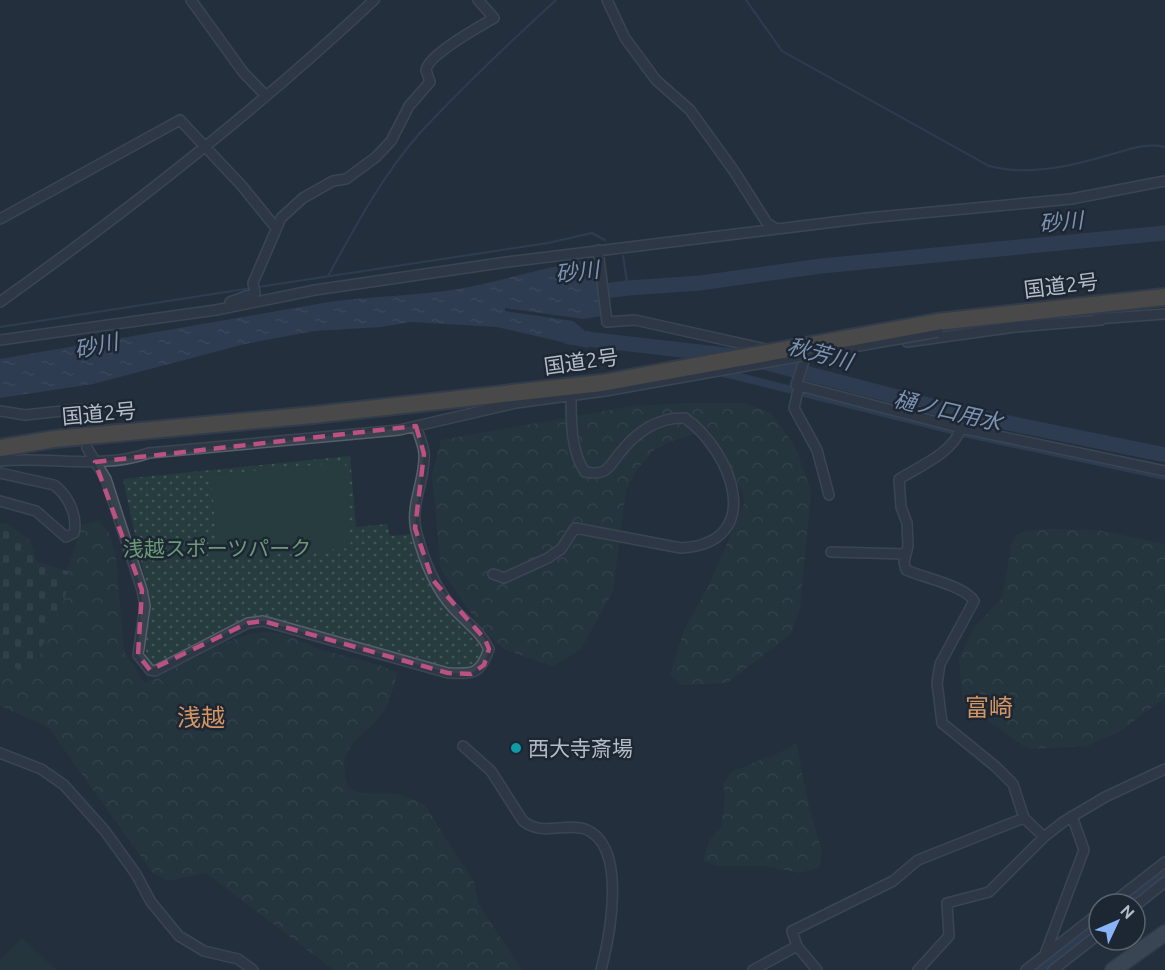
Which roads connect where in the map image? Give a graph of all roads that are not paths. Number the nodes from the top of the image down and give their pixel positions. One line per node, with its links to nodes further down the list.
1 (191, 0): 5 (street)
2 (374, 0): 5 (street)
3 (478, 0): 9 (street)
4 (607, 0): 10 (street)
5 (266, 96): 6 (street)
6 (205, 146): 8 (street); 9 (street); 13 (street)
7 (1165, 181): 10 (street)
8 (0, 219)
9 (276, 228): 14 (street)
10 (775, 228): 11 (street)
11 (598, 250): 14 (street); 19 (street)
12 (1165, 297): 17 (highway, 国道2号)
13 (0, 303)
14 (216, 309): 18 (street)
15 (1165, 314): 16 (street)
16 (1101, 320): 17 (street); 19 (street)
17 (937, 327): 20 (highway, 国道2号, bridge)
18 (0, 340)
19 (804, 359): 21 (street)
20 (604, 387): 22 (street); 27 (highway, 国道2号)
21 (797, 389): 26 (street); 35 (street)
22 (571, 397): 25 (street); 39 (street)
23 (0, 411): 24 (street)
24 (83, 419)
25 (416, 426): 32 (street); 32 (street)
26 (960, 432): 33 (street); 38 (street)
27 (54, 439): 28 (highway); 29 (highway, 国道2号)
28 (0, 442)
29 (0, 448)
30 (87, 448): 32 (street)
31 (0, 461): 32 (street)
32 (95, 462)
33 (1165, 471)
34 (0, 472): 36 (street)
35 (829, 495)
36 (0, 501)
37 (831, 552): 38 (street)
38 (906, 554): 44 (street)
39 (493, 574)
40 (463, 746): 56 (street)
41 (0, 753): 55 (street)
42 (1165, 769): 43 (street)
43 (1072, 816): 45 (street); 54 (street)
44 (1024, 818): 45 (street); 53 (street)
45 (1044, 837): 59 (street)
46 (1165, 862): 48 (street)
47 (1165, 882): 49 (street)
48 (1126, 892)
49 (1147, 896)
50 (1087, 922): 54 (street)
51 (1165, 933): 62 (main road)
52 (1087, 943): 61 (street)
53 (796, 946): 57 (street); 58 (street)
54 (1046, 954): 60 (street)
55 (253, 970)
56 (602, 970)
57 (753, 970)
58 (817, 970)
59 (918, 970)
60 (1026, 970)
61 (1053, 970)
62 (1113, 970)

